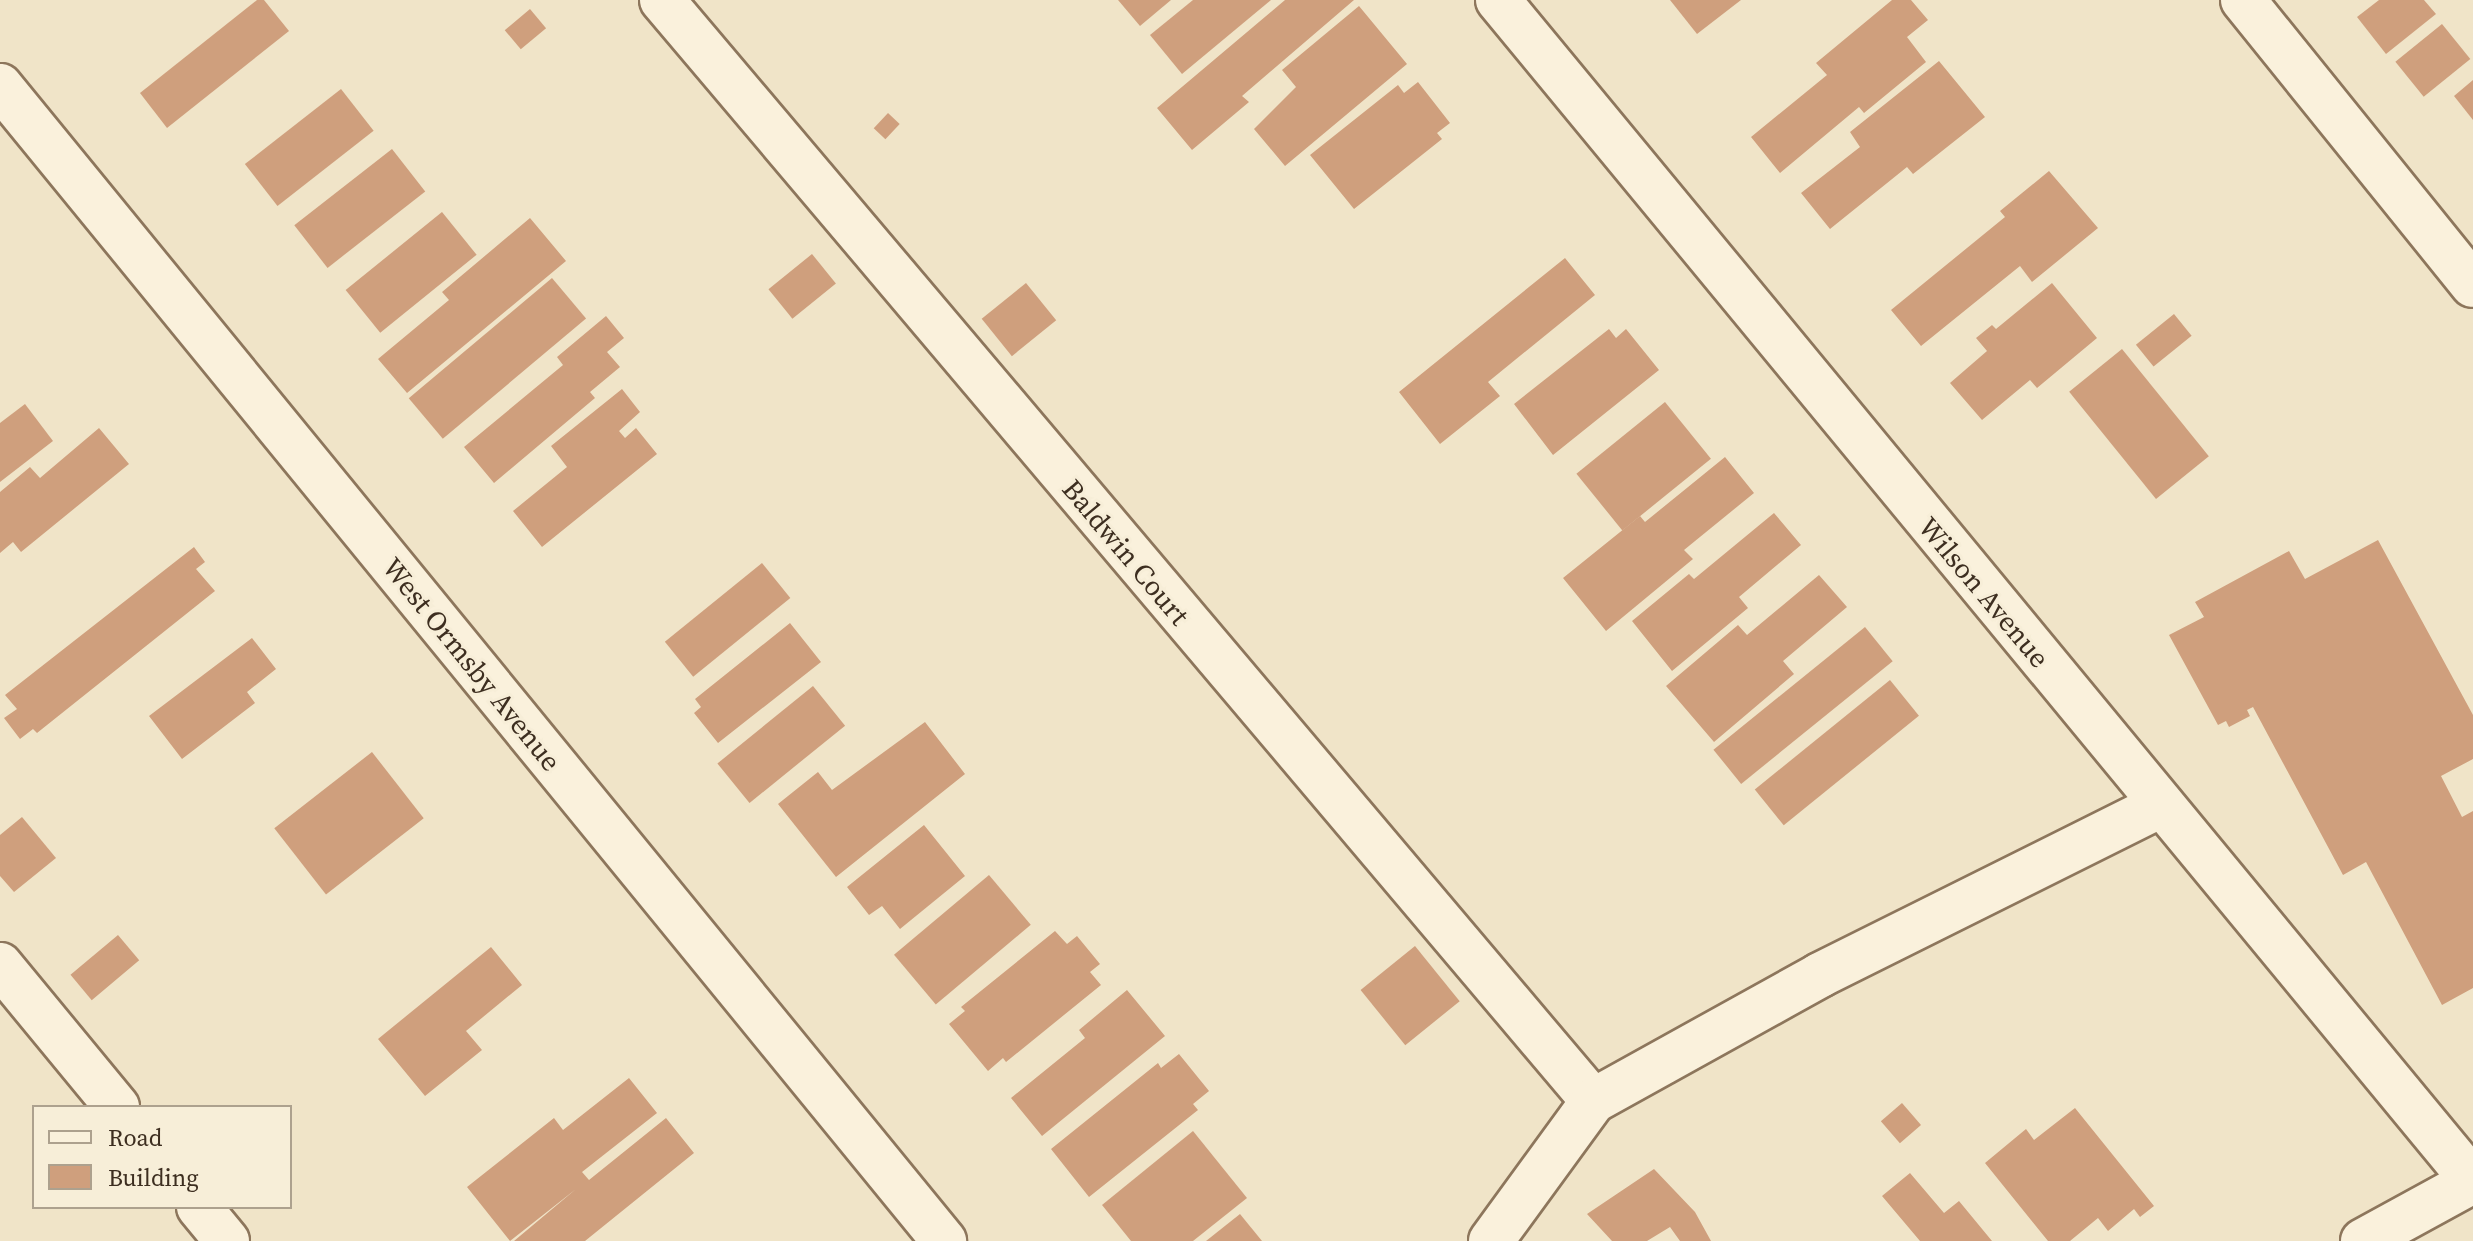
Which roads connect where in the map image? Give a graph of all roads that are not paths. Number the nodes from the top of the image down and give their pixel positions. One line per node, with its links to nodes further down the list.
1 (662, 0): 8 (street, Baldwin Court)
2 (1498, 0): 6 (street, Wilson Avenue)
3 (2243, 0): 5 (street)
4 (0, 86): 13 (street, West Ormsby Avenue)
5 (2473, 285)
6 (2161, 805): 8 (street); 10 (street, Wilson Avenue)
7 (0, 965): 9 (street)
8 (1593, 1101): 14 (street)
9 (115, 1105)
10 (2473, 1181): 15 (street)
11 (201, 1209): 12 (street)
12 (227, 1241)
13 (944, 1241)
14 (1491, 1241)
15 (2363, 1241)

